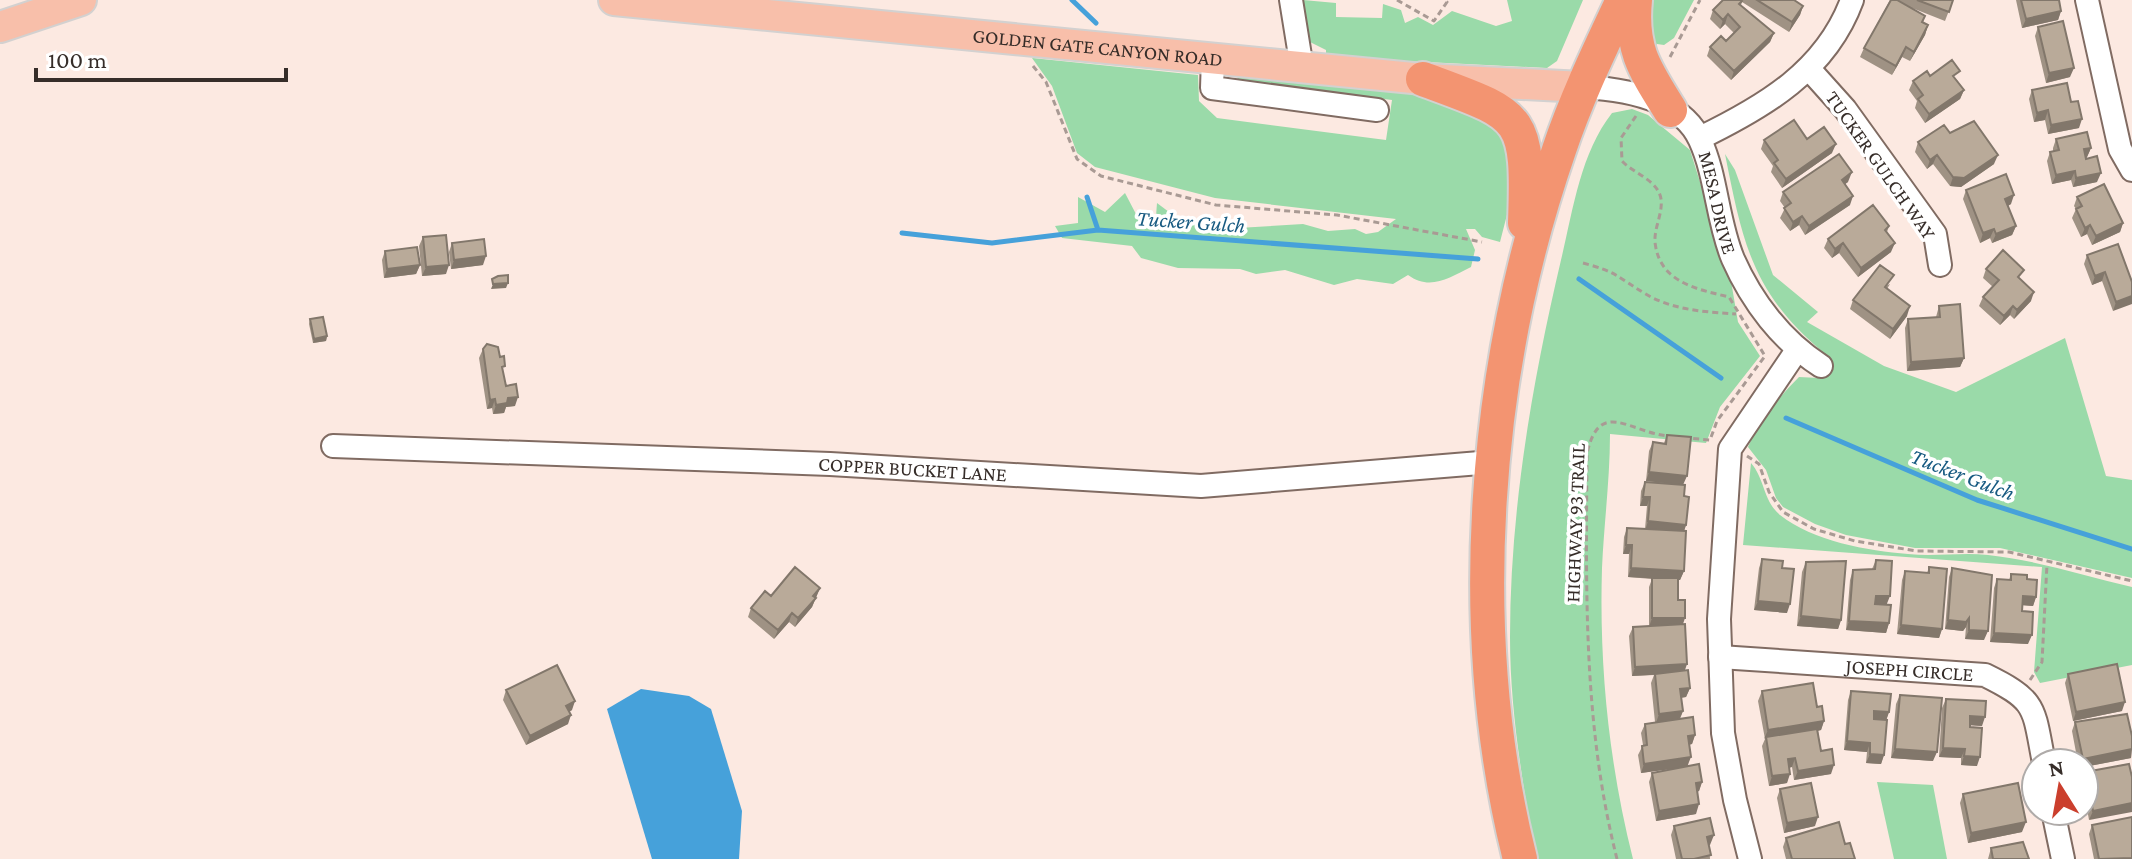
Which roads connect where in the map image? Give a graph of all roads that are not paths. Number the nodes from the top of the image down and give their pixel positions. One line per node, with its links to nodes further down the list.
1 (81, 0): 9 (main road)
2 (614, 0): 8 (main road, GOLDEN GATE CANYON ROAD)
3 (1291, 0): 11 (street)
4 (1623, 0): 14 (highway)
5 (1635, 0): 15 (highway)
6 (1852, 0): 12 (street)
7 (2087, 0): 18 (street)
8 (652, 2): 10 (main road, GOLDEN GATE CANYON ROAD)
9 (0, 27)
10 (1213, 58): 11 (main road, GOLDEN GATE CANYON ROAD); 16 (street)
11 (1302, 68): 13 (main road, GOLDEN GATE CANYON ROAD)
12 (1810, 70): 17 (street); 19 (street, TUCKER GULCH WAY)
13 (1423, 79): 14 (main road, GOLDEN GATE CANYON ROAD); 20 (highway)
14 (1583, 87): 15 (street, MESA DRIVE); 20 (highway)
15 (1658, 98): 17 (street, MESA DRIVE)
16 (1377, 110)
17 (1700, 138): 21 (street, MESA DRIVE)
18 (2132, 170)
19 (1940, 265)
20 (1523, 284): 24 (highway)
21 (1797, 350): 22 (street, MESA DRIVE); 25 (street)
22 (1821, 366)
23 (333, 446): 24 (street, COPPER BUCKET LANE)
24 (1492, 462): 28 (highway)
25 (1720, 657): 26 (street, JOSEPH CIRCLE); 29 (street)
26 (2041, 747)
27 (2056, 827): 30 (street)
28 (1520, 859)
29 (1750, 859)
30 (2063, 859)

